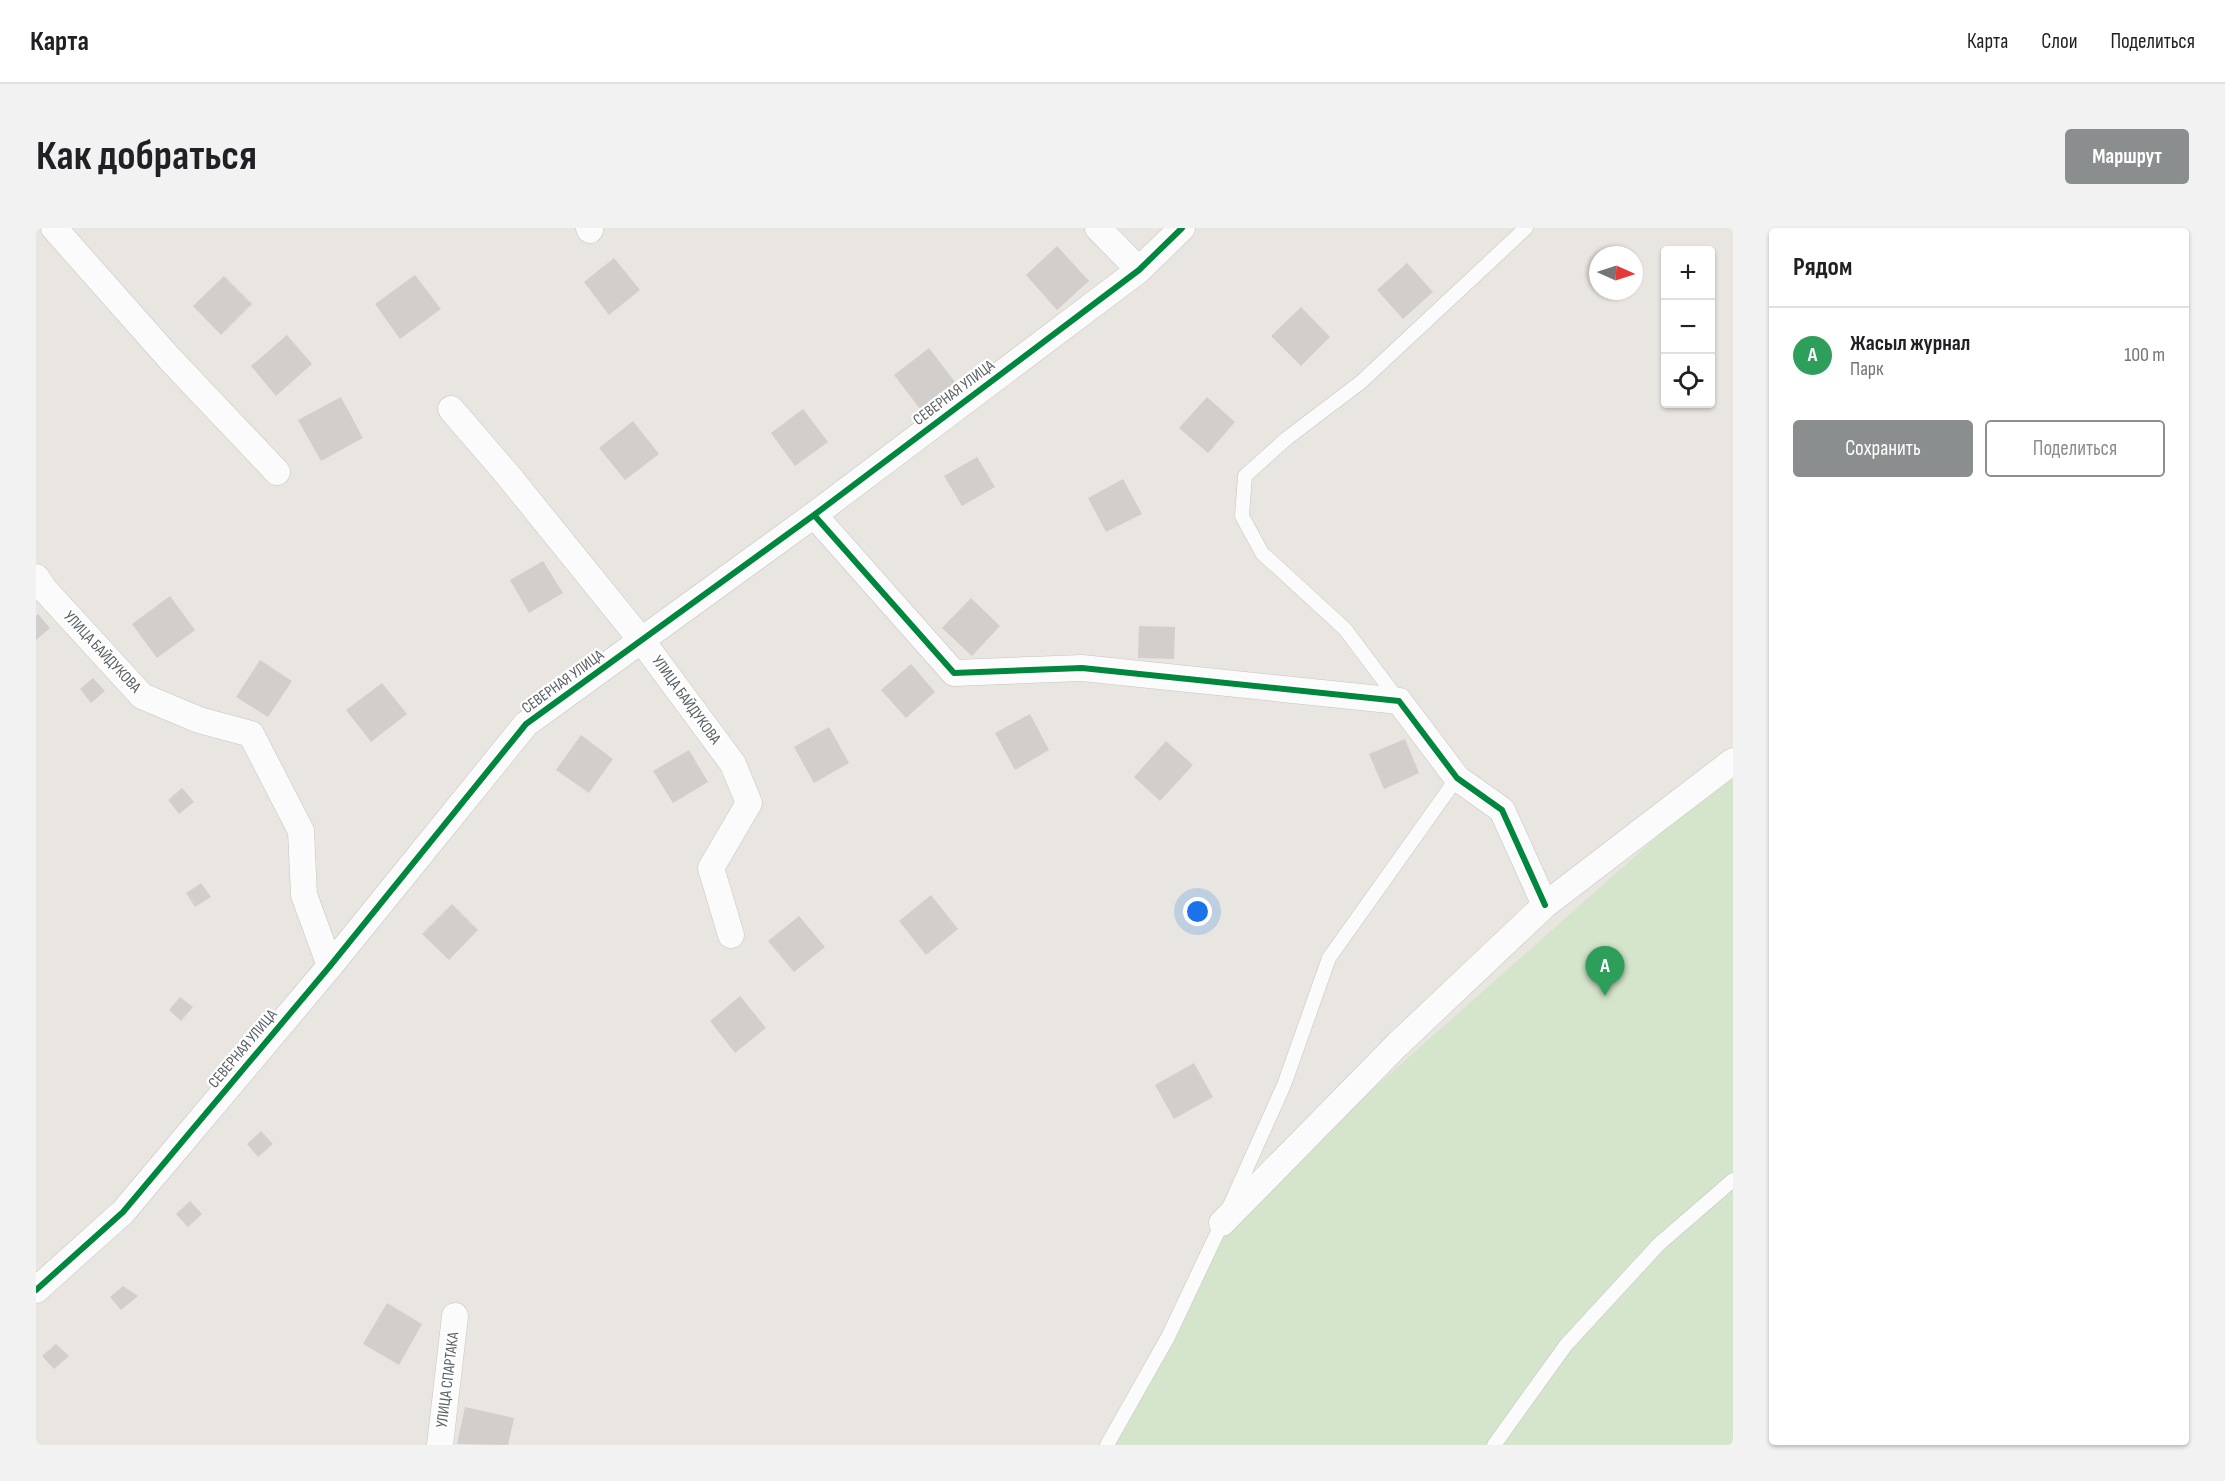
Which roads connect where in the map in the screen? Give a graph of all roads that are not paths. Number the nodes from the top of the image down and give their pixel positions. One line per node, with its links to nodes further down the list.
1 (54, 228): 7 (street)
2 (1098, 228): 5 (street)
3 (1182, 228): 5 (street, СЕВЕРНАЯ УЛИЦА)
4 (1526, 228): 11 (lane)
5 (1139, 270): 8 (street, СЕВЕРНАЯ УЛИЦА)
6 (451, 409): 10 (street, УЛИЦА БАЙДУКОВА)
7 (277, 472)
8 (814, 515): 10 (street, СЕВЕРНАЯ УЛИЦА); 11 (street)
9 (36, 577): 16 (street, УЛИЦА БАЙДУКОВА)
10 (642, 641): 15 (street, УЛИЦА БАЙДУКОВА); 16 (street, СЕВЕРНАЯ УЛИЦА)
11 (1399, 701): 13 (street)
12 (1733, 760): 14 (street)
13 (1457, 778): 14 (street); 18 (lane)
14 (1545, 905): 18 (street)
15 (731, 935)
16 (330, 966): 19 (street, СЕВЕРНАЯ УЛИЦА)
17 (1733, 1180): 23 (lane)
18 (1222, 1223): 22 (lane)
19 (36, 1290)
20 (455, 1316): 21 (street, УЛИЦА СПАРТАКА)
21 (440, 1445)
22 (1107, 1445)
23 (1494, 1445)

